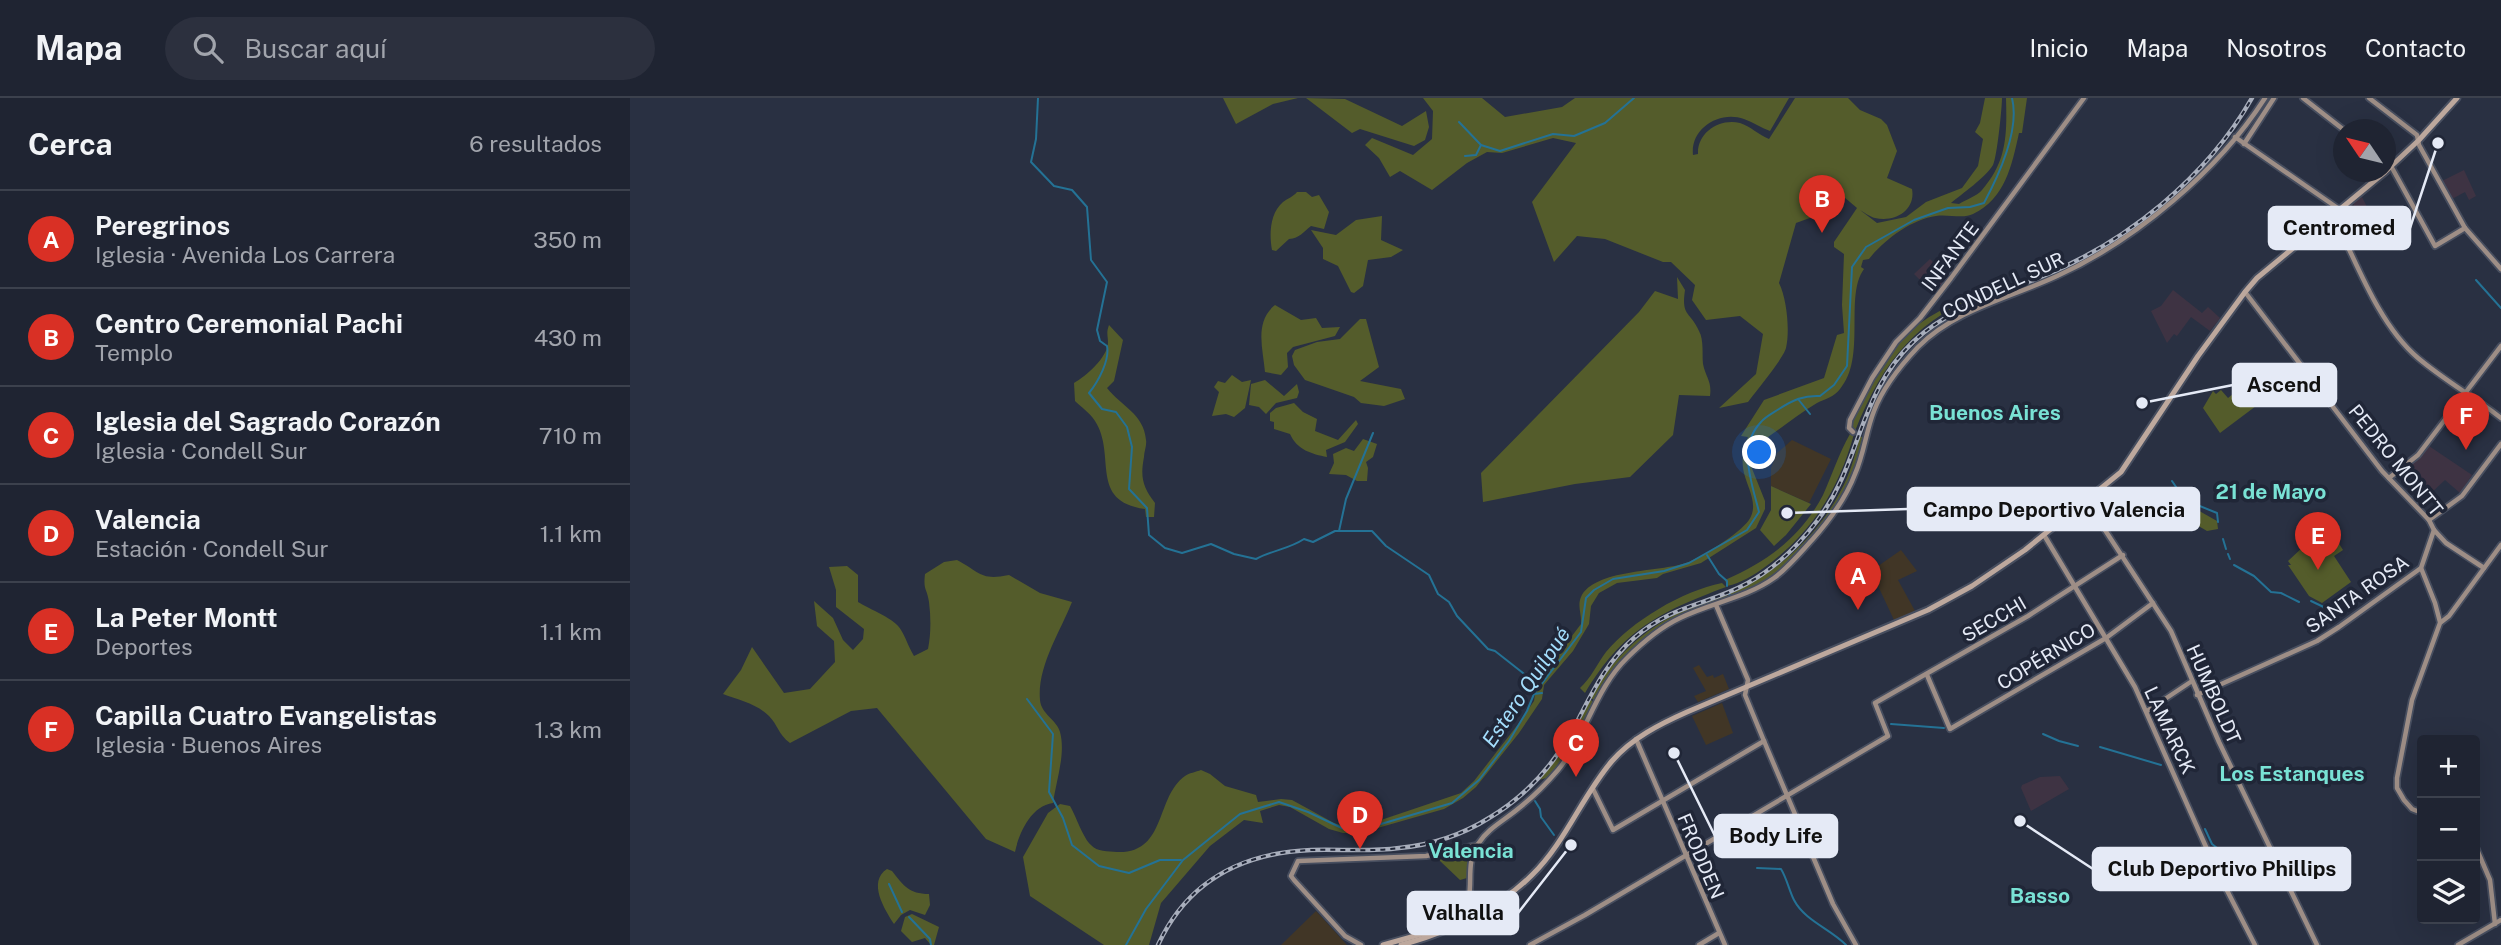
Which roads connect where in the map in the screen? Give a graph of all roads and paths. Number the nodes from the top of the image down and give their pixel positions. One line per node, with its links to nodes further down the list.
1 (2084, 98): 22 (street, INFANTE)
2 (2265, 98): 8 (street, CONDELL SUR)
3 (2274, 98): 10 (street)
4 (2303, 98): 7 (street)
5 (2369, 98): 9 (street)
6 (2457, 98): 9 (main road)
7 (2333, 121)
8 (2235, 137): 10 (street); 24 (street, CONDELL SUR)
9 (2419, 140): 11 (main road); 16 (street)
10 (2244, 144): 14 (street)
11 (2396, 161)
12 (2396, 175): 16 (street)
13 (2372, 182): 14 (main road)
14 (2339, 209): 15 (main road)
15 (2333, 215): 18 (main road); 20 (street)
16 (2465, 228): 17 (street)
17 (2501, 269)
18 (2245, 292): 26 (street, PEDRO MONTT); 27 (main road)
19 (2501, 346): 20 (street)
20 (2465, 393): 21 (street); 26 (street)
21 (2501, 418)
22 (1853, 432)
23 (1860, 435): 24 (street)
24 (1867, 436): 37 (street, CONDELL SUR)
25 (2501, 444): 28 (street)
26 (2389, 478): 28 (street, PEDRO MONTT)
27 (2086, 501): 30 (main road); 32 (street, HUMBOLDT)
28 (2429, 520): 29 (street, PEDRO MONTT)
29 (2434, 530): 33 (street, SANTA ROSA); 34 (street, PEDRO MONTT)
30 (2044, 535): 35 (street, LAMARCK); 42 (main road)
31 (2501, 545): 34 (street)
32 (2123, 555): 35 (street, SECCHI); 36 (street, HUMBOLDT)
33 (2421, 568): 38 (street); 43 (street, SANTA ROSA)
34 (2484, 568): 38 (street)
35 (2076, 587): 39 (street, LAMARCK); 40 (street, SECCHI)
36 (2153, 603): 39 (street, COPÉRNICO); 41 (street, HUMBOLDT)
37 (1716, 604): 42 (street); 51 (street, CONDELL SUR)
38 (2440, 623): 50 (street)
39 (2106, 638): 40 (street, COPÉRNICO); 44 (street, LAMARCK)
40 (1927, 675): 48 (street, SECCHI)
41 (2192, 681): 43 (street, HUMBOLDT); 44 (street)
42 (1747, 687): 45 (main road); 46 (street)
43 (2197, 695): 69 (street, HUMBOLDT)
44 (2147, 711): 68 (street, LAMARCK)
45 (1636, 739): 47 (main road); 49 (street, FRODDEN)
46 (1764, 741): 48 (street); 49 (street)
47 (1593, 789): 49 (street); 56 (main road)
48 (1787, 796): 53 (street); 67 (street)
49 (1663, 801): 53 (street, FRODDEN)
50 (2417, 810)
51 (1478, 845): 52 (street); 55 (street, CONDELL SUR)
52 (1468, 847): 55 (street); 61 (street)
53 (1686, 855): 60 (street, FRODDEN); 64 (street)
54 (2480, 855): 57 (street)
55 (1472, 857): 58 (street)
56 (1491, 906): 58 (main road); 63 (main road)
57 (2494, 909): 59 (street); 59 (street)
58 (1460, 918): 62 (main road)
59 (2499, 920): 70 (street)
60 (1719, 933): 65 (street); 66 (street, FRODDEN)
61 (1361, 945)
62 (1383, 945)
63 (1401, 945)
64 (1530, 945)
65 (1699, 945)
66 (1726, 945)
67 (1856, 945)
68 (2255, 945)
69 (2317, 945)
70 (2458, 945)

